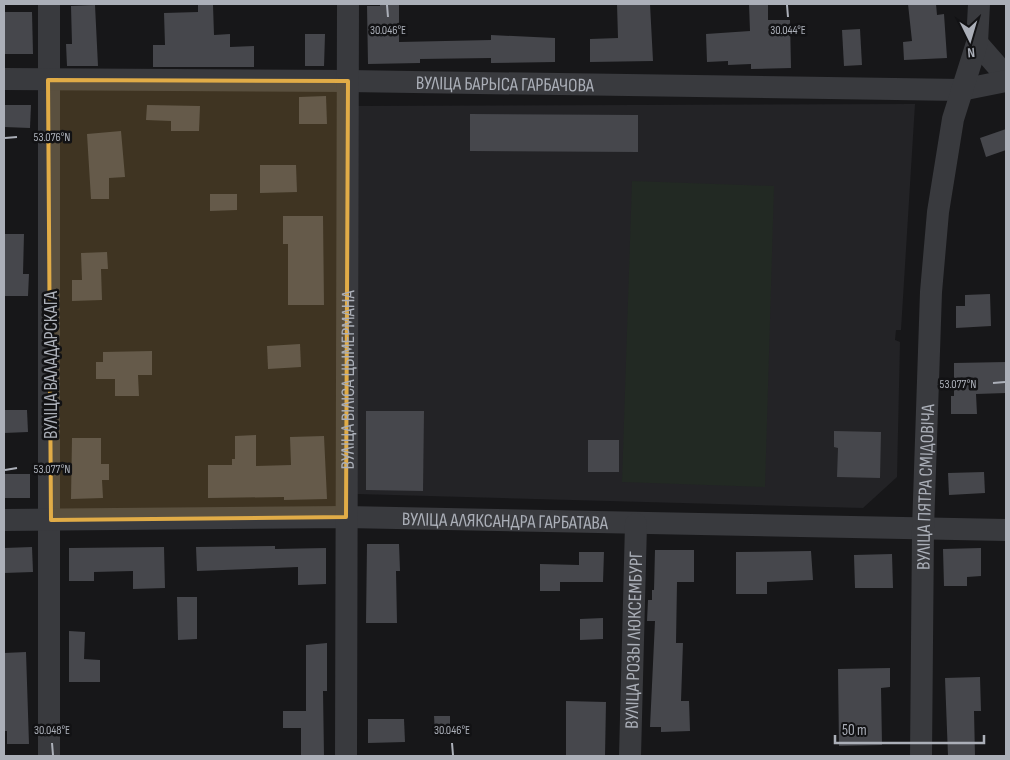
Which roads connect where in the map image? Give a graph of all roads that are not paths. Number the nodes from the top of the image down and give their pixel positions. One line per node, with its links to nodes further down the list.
1 (49, 4): 7 (street, ВУЛІЦА ВАЛАДАРСКАГА)
2 (348, 4): 8 (street, ВУЛІЦА ВІЛІСА ЦЫМЕРМАНА)
3 (979, 4): 4 (street, ВУЛІЦА ПЯТРА СМІДОВІЧА)
4 (977, 43): 5 (street); 10 (street, ВУЛІЦА ПЯТРА СМІДОВІЧА)
5 (1006, 76)
6 (4, 79): 7 (street, ВУЛІЦА БАРЫСА ГАРБАЧОВА)
7 (48, 80): 8 (street, ВУЛІЦА БАРЫСА ГАРБАЧОВА); 13 (street, ВУЛІЦА ВАЛАДАРСКАГА)
8 (348, 81): 10 (street, ВУЛІЦА БАРЫСА ГАРБАЧОВА); 11 (street, ВУЛІЦА ВІЛІСА ЦЫМЕРМАНА)
9 (1006, 81): 10 (street, ВУЛІЦА БАРЫСА ГАРБАЧОВА)
10 (962, 90): 15 (street, ВУЛІЦА ПЯТРА СМІДОВІЧА)
11 (346, 517): 13 (street, ВУЛІЦА АЛЯКСАНДРА ГАРБАТАВА); 14 (street, ВУЛІЦА АЛЯКСАНДРА ГАРБАТАВА); 18 (street, ВУЛІЦА ВІЛІСА ЦЫМЕРМАНА)
12 (4, 520): 13 (street, ВУЛІЦА АЛЯКСАНДРА ГАРБАТАВА)
13 (51, 520): 17 (street, ВУЛІЦА ВАЛАДАРСКАГА)
14 (636, 524): 15 (street, ВУЛІЦА АЛЯКСАНДРА ГАРБАТАВА); 19 (street, ВУЛІЦА РОЗЫ ЛЮКСЕМБУРГ)
15 (923, 529): 16 (street, ВУЛІЦА АЛЯКСАНДРА ГАРБАТАВА); 20 (street, ВУЛІЦА ПЯТРА СМІДОВІЧА)
16 (1006, 530)
17 (49, 756)
18 (346, 756)
19 (630, 756)
20 (921, 756)

